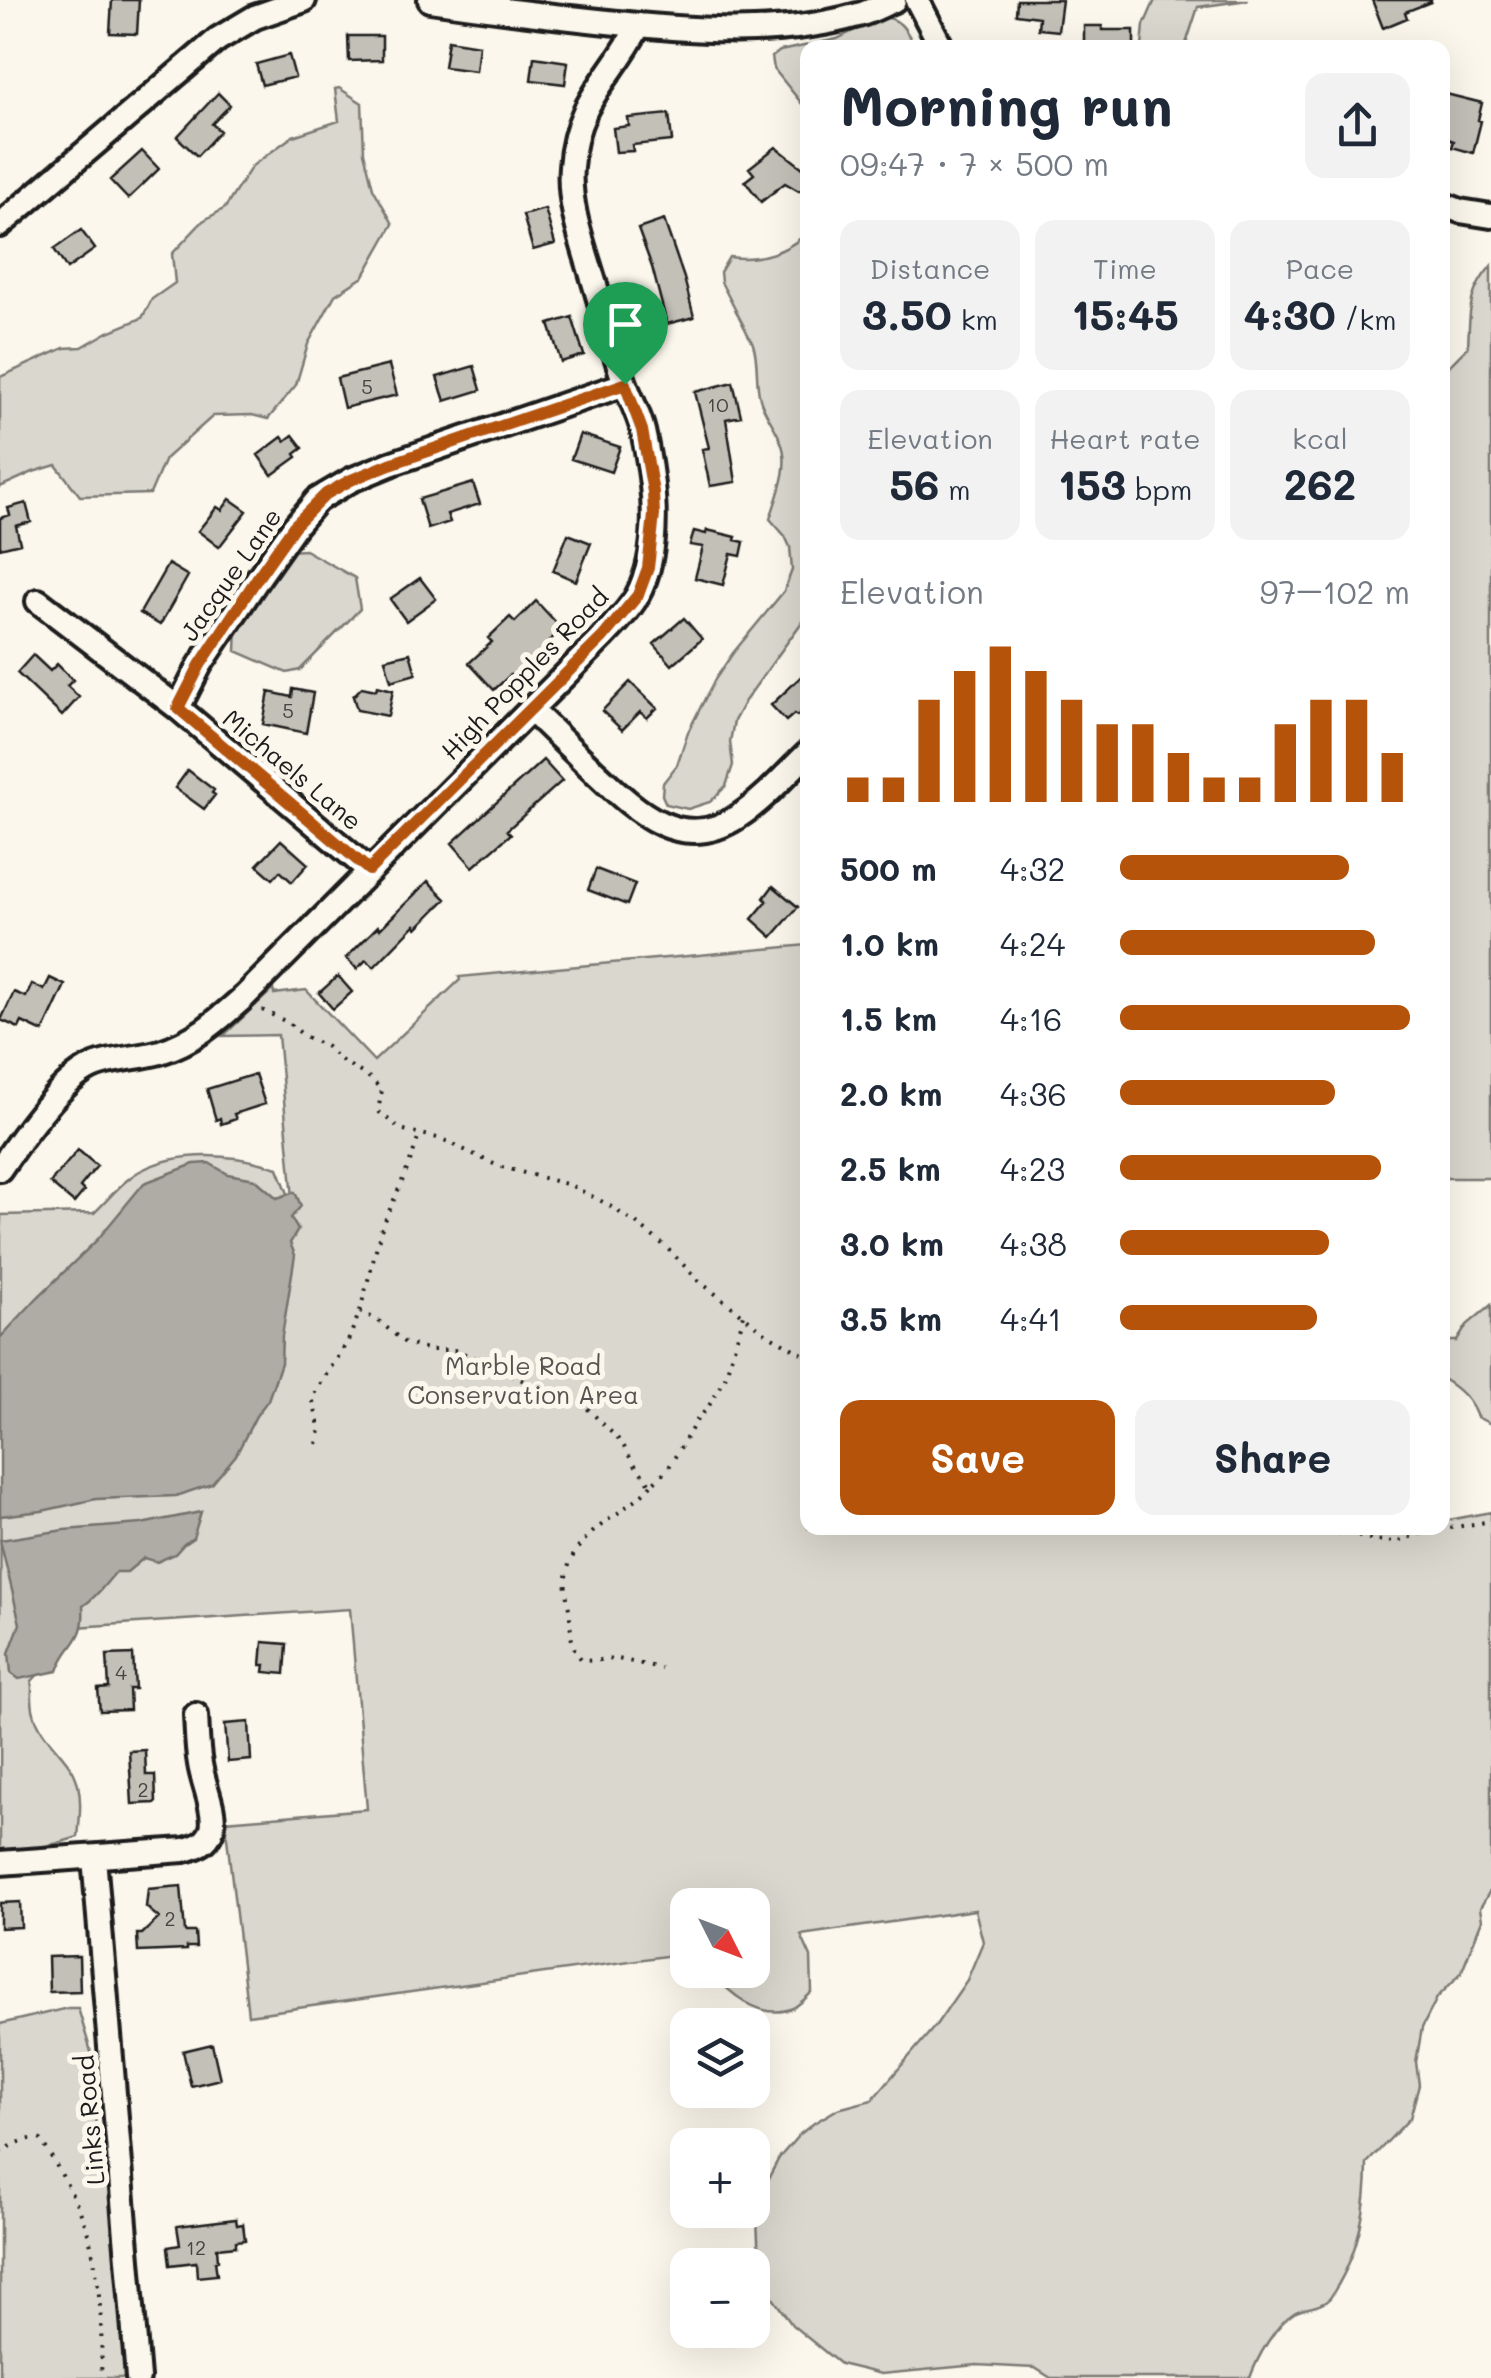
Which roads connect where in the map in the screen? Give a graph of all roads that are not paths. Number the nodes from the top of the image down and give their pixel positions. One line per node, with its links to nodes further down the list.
1 (304, 0): 9 (street)
2 (430, 0): 5 (street)
3 (894, 0): 5 (street)
4 (917, 0): 6 (street)
5 (639, 25): 10 (street, High Popples Road)
6 (938, 40)
7 (1450, 207): 8 (street)
8 (1491, 216)
9 (0, 225)
10 (625, 384): 12 (street, Jacque Lane); 13 (street, High Popples Road)
11 (38, 602): 12 (street, Michaels Lane)
12 (178, 708): 15 (street, Michaels Lane)
13 (530, 710): 14 (street); 15 (street, High Popples Road)
14 (800, 760)
15 (369, 870): 16 (street, High Popples Road)
16 (0, 1169)
17 (196, 1715): 18 (street)
18 (94, 1857): 19 (street); 20 (street, Links Road)
19 (0, 1863)
20 (138, 2378)

